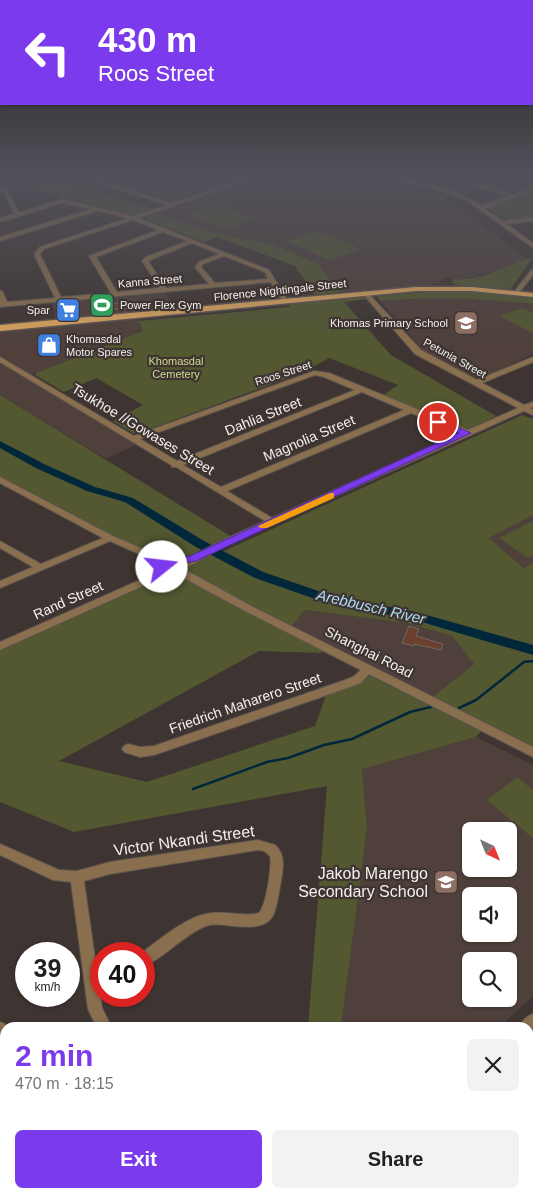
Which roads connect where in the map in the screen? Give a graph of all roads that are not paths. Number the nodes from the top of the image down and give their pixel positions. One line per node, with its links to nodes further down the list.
1 (20, 233): 6 (street)
2 (88, 233): 19 (street)
3 (155, 233): 17 (street)
4 (170, 233): 7 (street)
5 (516, 233): 8 (street)
6 (0, 239)
7 (193, 242): 9 (street); 13 (street)
8 (533, 246)
9 (225, 254): 11 (street); 12 (street)
10 (533, 271): 16 (street)
11 (273, 280): 12 (street, Kanna Street); 20 (street)
12 (213, 285): 13 (street, Kanna Street)
13 (164, 290): 17 (street, Kanna Street)
14 (0, 292): 21 (street)
15 (365, 293): 16 (main road, Florence Nightingale Street); 20 (main road, Florence Nightingale Street); 25 (street, Petunia Street)
16 (516, 293): 18 (main road, Florence Nightingale Street)
17 (114, 294): 19 (street, Kanna Street)
18 (533, 295)
19 (59, 300): 21 (street, Kanna Street)
20 (285, 301): 22 (main road, Florence Nightingale Street)
21 (3, 305)
22 (0, 328)
23 (0, 359): 32 (street, Tsukhoe //Gowases Street)
24 (533, 359): 25 (street)
25 (476, 383): 28 (street, Petunia Street)
26 (361, 390): 29 (street, Roos Street); 32 (street, Roos Street); 33 (street, Dahlia Street)
27 (533, 404): 28 (street, Rand Street)
28 (523, 408): 30 (street, Petunia Street); 31 (street, Rand Street)
29 (410, 410): 31 (street, Roos Street); 35 (street, Magnolia Street)
30 (533, 413)
31 (467, 433): 36 (street, Rand Street)
32 (133, 439): 33 (street, Tsukhoe //Gowases Street)
33 (175, 465): 35 (street, Tsukhoe //Gowases Street)
34 (0, 480): 37 (street)
35 (220, 491): 36 (street, Tsukhoe //Gowases Street)
36 (273, 522): 40 (street, Rand Street)
37 (110, 538): 39 (street); 40 (street)
38 (0, 544): 39 (street)
39 (41, 568): 41 (street)
40 (171, 568): 42 (street, Rand Street); 43 (street, Shanghai Road)
41 (0, 585)
42 (0, 646)
43 (368, 669): 44 (street, Friedrich Maharero Street); 45 (street, Shanghai Road)
44 (128, 749)
45 (533, 752)
46 (0, 849): 47 (street)
47 (77, 877): 48 (street); 49 (street, Victor Nkandi Street)
48 (90, 950)
49 (155, 952)
50 (95, 1007): 51 (street)
51 (102, 1022)

